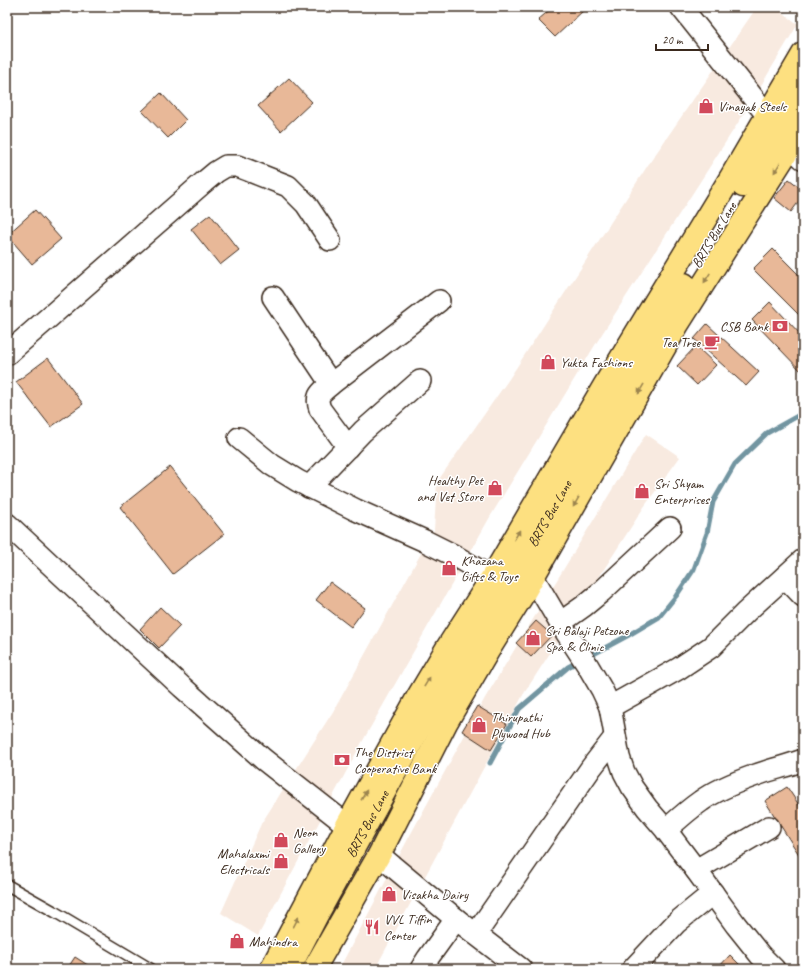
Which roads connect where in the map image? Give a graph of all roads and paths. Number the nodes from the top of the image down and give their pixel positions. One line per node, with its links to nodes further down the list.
1 (681, 7): 4 (street)
2 (803, 54): 4 (main road)
3 (803, 82): 4 (main road, BRTS Bus Lane)
4 (772, 122): 6 (main road); 21 (main road, one-way to 4); 38 (main road, BRTS Bus Lane)
5 (803, 122): 6 (main road)
6 (797, 152): 19 (main road, one-way to 19)
7 (330, 240): 10 (street)
8 (273, 297): 12 (street)
9 (438, 302): 12 (street)
10 (7, 354)
11 (420, 381): 14 (street)
12 (331, 384): 14 (street)
13 (239, 438): 15 (street)
14 (348, 447): 15 (street)
15 (309, 486): 21 (street)
16 (7, 524): 27 (street)
17 (670, 528): 23 (street)
18 (803, 560): 20 (street)
19 (533, 577): 23 (street); 30 (main road)
20 (785, 577): 22 (street); 24 (street)
21 (492, 578): 27 (main road, one-way to 21)
22 (803, 596)
23 (560, 623): 24 (street)
24 (610, 707): 25 (street)
25 (615, 737): 29 (street); 35 (street)
26 (803, 760): 29 (street)
27 (347, 825): 37 (main road, one-way to 27)
28 (769, 827): 31 (street)
29 (666, 830): 31 (street)
30 (378, 855): 34 (street); 39 (main road)
31 (696, 870): 33 (street)
32 (7, 886): 36 (lane)
33 (713, 893): 42 (street); 43 (street)
34 (456, 919): 35 (street); 40 (street)
35 (476, 934): 41 (street)
36 (151, 969)
37 (271, 969)
38 (290, 969)
39 (314, 969)
40 (421, 969)
41 (521, 969)
42 (633, 969)
43 (774, 969)

